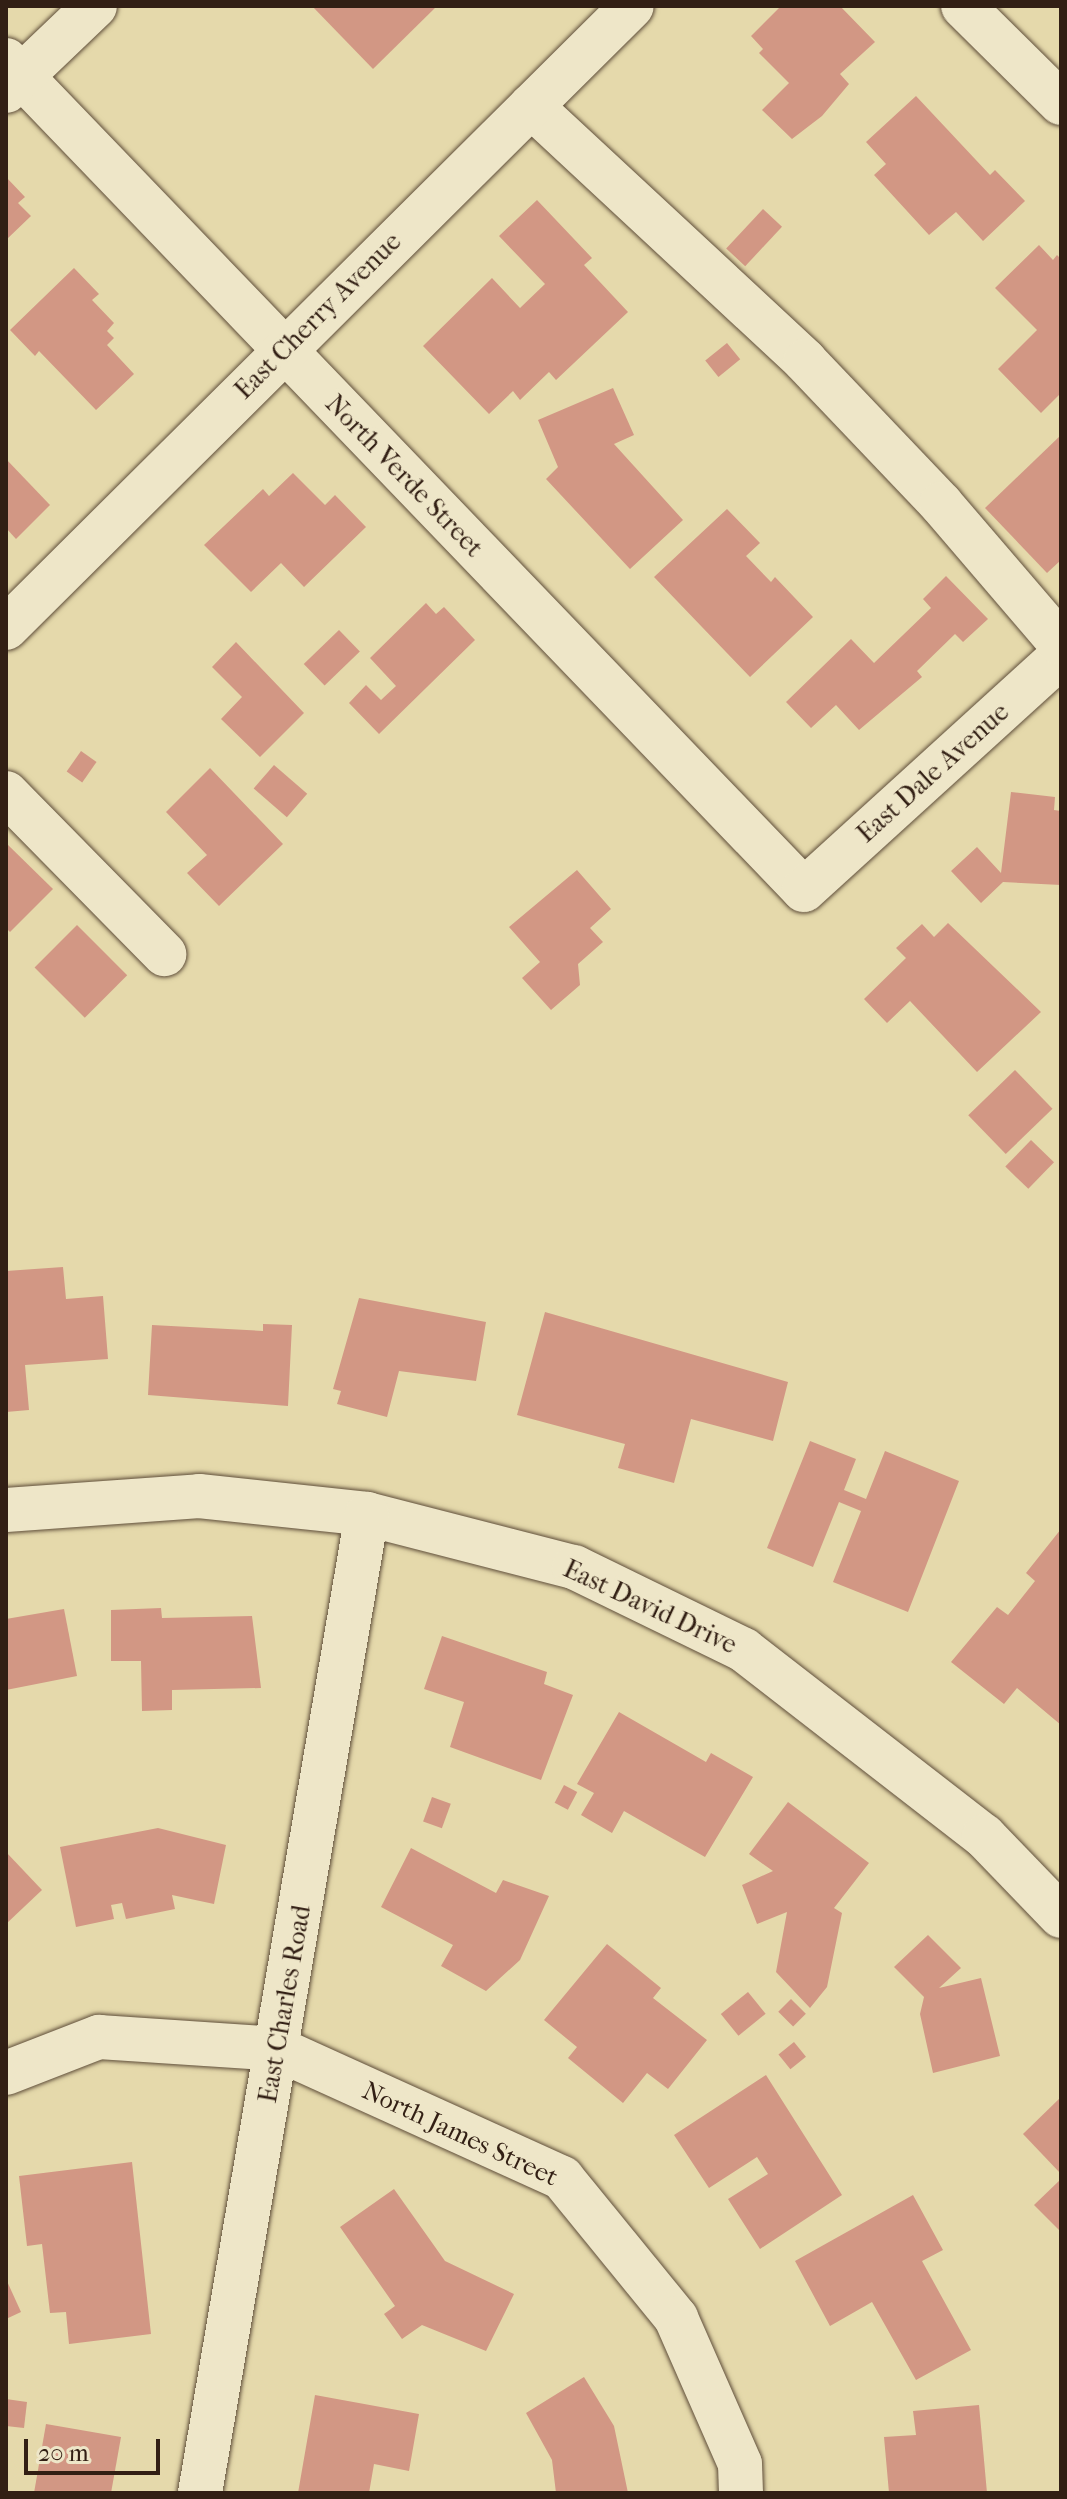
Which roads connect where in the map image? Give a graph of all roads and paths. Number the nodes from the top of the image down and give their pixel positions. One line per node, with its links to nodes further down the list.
1 (95, 6): 4 (street)
2 (632, 6): 6 (street, East Cherry Avenue)
3 (963, 6): 5 (street)
4 (11, 76): 7 (street, North Verde Street)
5 (1061, 103)
6 (531, 106): 7 (street, East Cherry Avenue); 9 (street)
7 (283, 350): 8 (street, East Cherry Avenue); 12 (street, North Verde Street)
8 (6, 628)
9 (1061, 644)
10 (1053, 679): 12 (street, East Dale Avenue)
11 (6, 793): 13 (street)
12 (804, 890)
13 (164, 954)
14 (6, 1510): 15 (street, East David Drive)
15 (367, 1514): 16 (street, East David Drive); 17 (street, East Charles Road)
16 (1061, 1916)
17 (278, 2049): 18 (street, North James Street); 19 (street, East Charles Road); 20 (street, North James Street)
18 (6, 2073)
19 (200, 2493)
20 (741, 2493)

